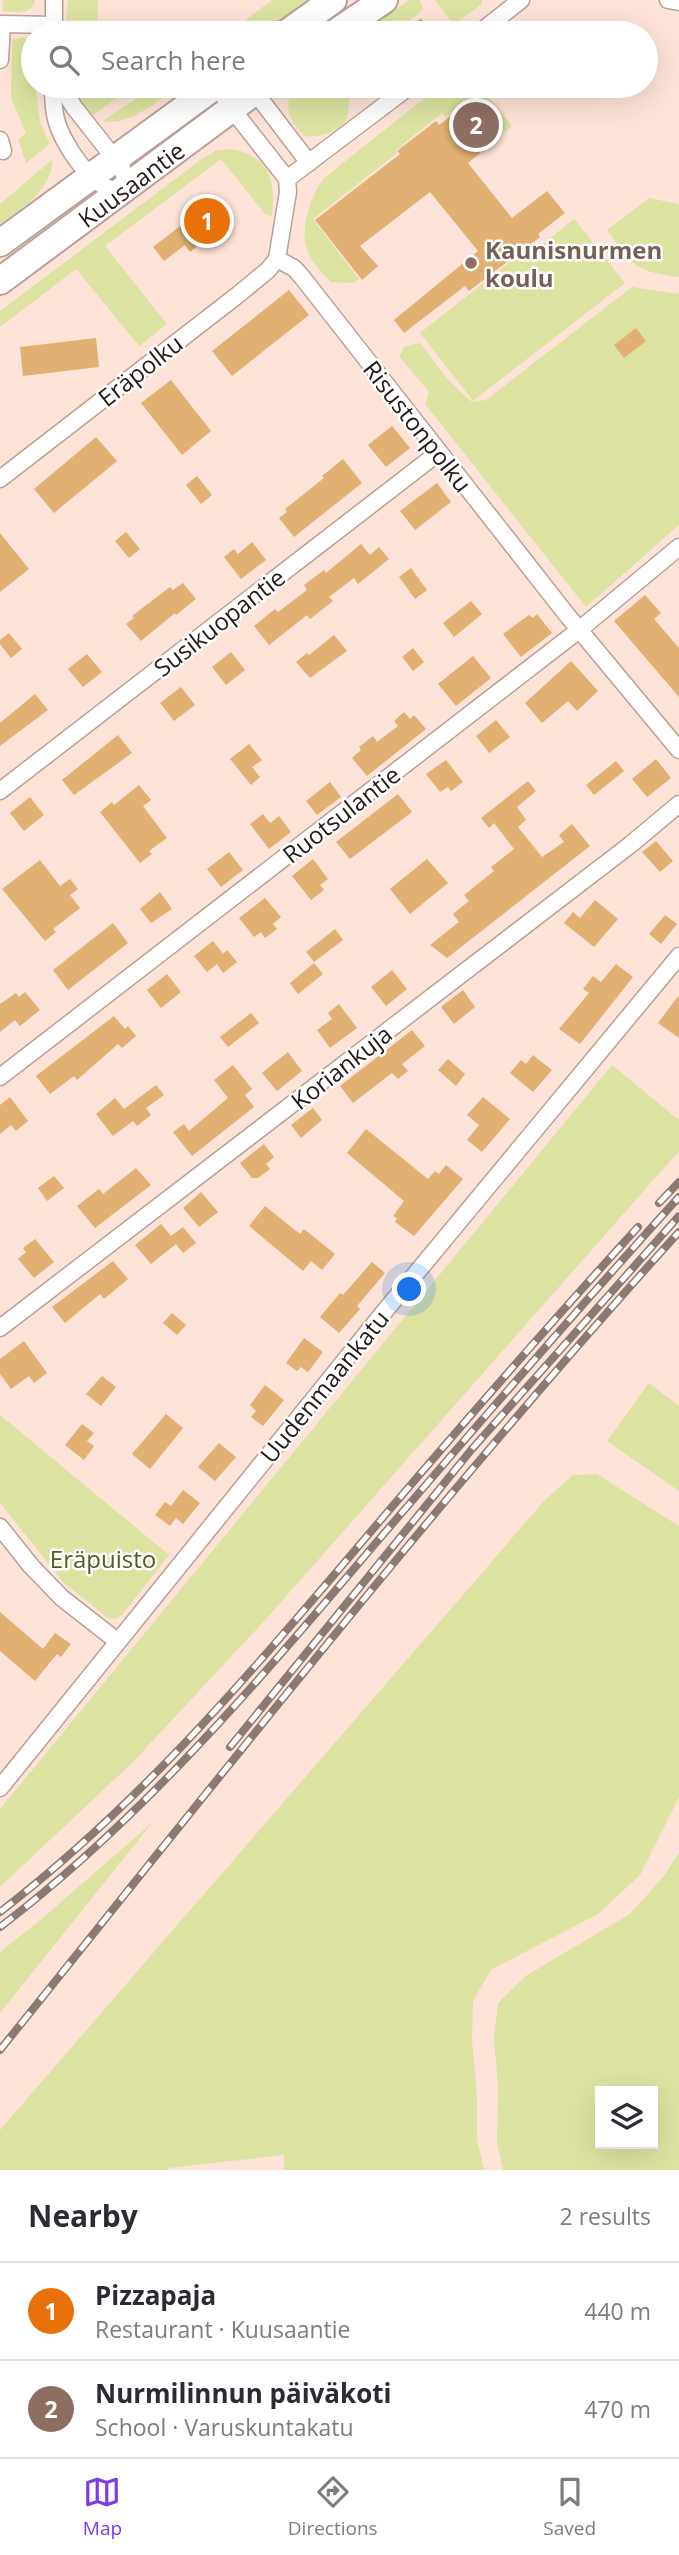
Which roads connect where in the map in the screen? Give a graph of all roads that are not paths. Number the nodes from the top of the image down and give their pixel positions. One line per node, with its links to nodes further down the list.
1 (54, 0): 7 (street)
2 (333, 0): 8 (main road)
3 (384, 0): 9 (main road)
4 (521, 0): 10 (street)
5 (668, 0): 6 (street)
6 (679, 2)
7 (53, 21)
8 (304, 21)
9 (353, 21)
10 (494, 21)
11 (21, 26): 12 (street)
12 (0, 60)
13 (54, 98): 22 (street)
14 (68, 98): 20 (street)
15 (198, 98): 20 (main road, Kuusaantie)
16 (227, 98): 24 (main road, Kuusaantie)
17 (229, 98): 23 (street)
18 (264, 98): 21 (street)
19 (394, 98): 21 (street)
20 (116, 158): 22 (main road, Kuusaantie); 24 (street)
21 (309, 163): 23 (street)
22 (91, 177): 24 (street); 25 (main road, Kuusaantie)
23 (287, 179): 26 (street)
24 (123, 191): 27 (main road, Kuusaantie)
25 (0, 243)
26 (277, 259): 28 (street, Risustonpolku); 29 (street, Eräpolku)
27 (0, 281)
28 (438, 453): 31 (street, Risustonpolku); 33 (street, Susikuopantie)
29 (0, 479)
30 (679, 547): 31 (street, Ruotsulantie)
31 (579, 630): 32 (street, Risustonpolku); 36 (street, Ruotsulantie)
32 (679, 750)
33 (0, 791)
34 (679, 804): 37 (street, Koriankuja)
35 (679, 956): 39 (street, Uudenmaankatu)
36 (0, 1077)
37 (0, 1328)
38 (0, 1527): 39 (street)
39 (117, 1641): 40 (street, Uudenmaankatu)
40 (0, 1788)

